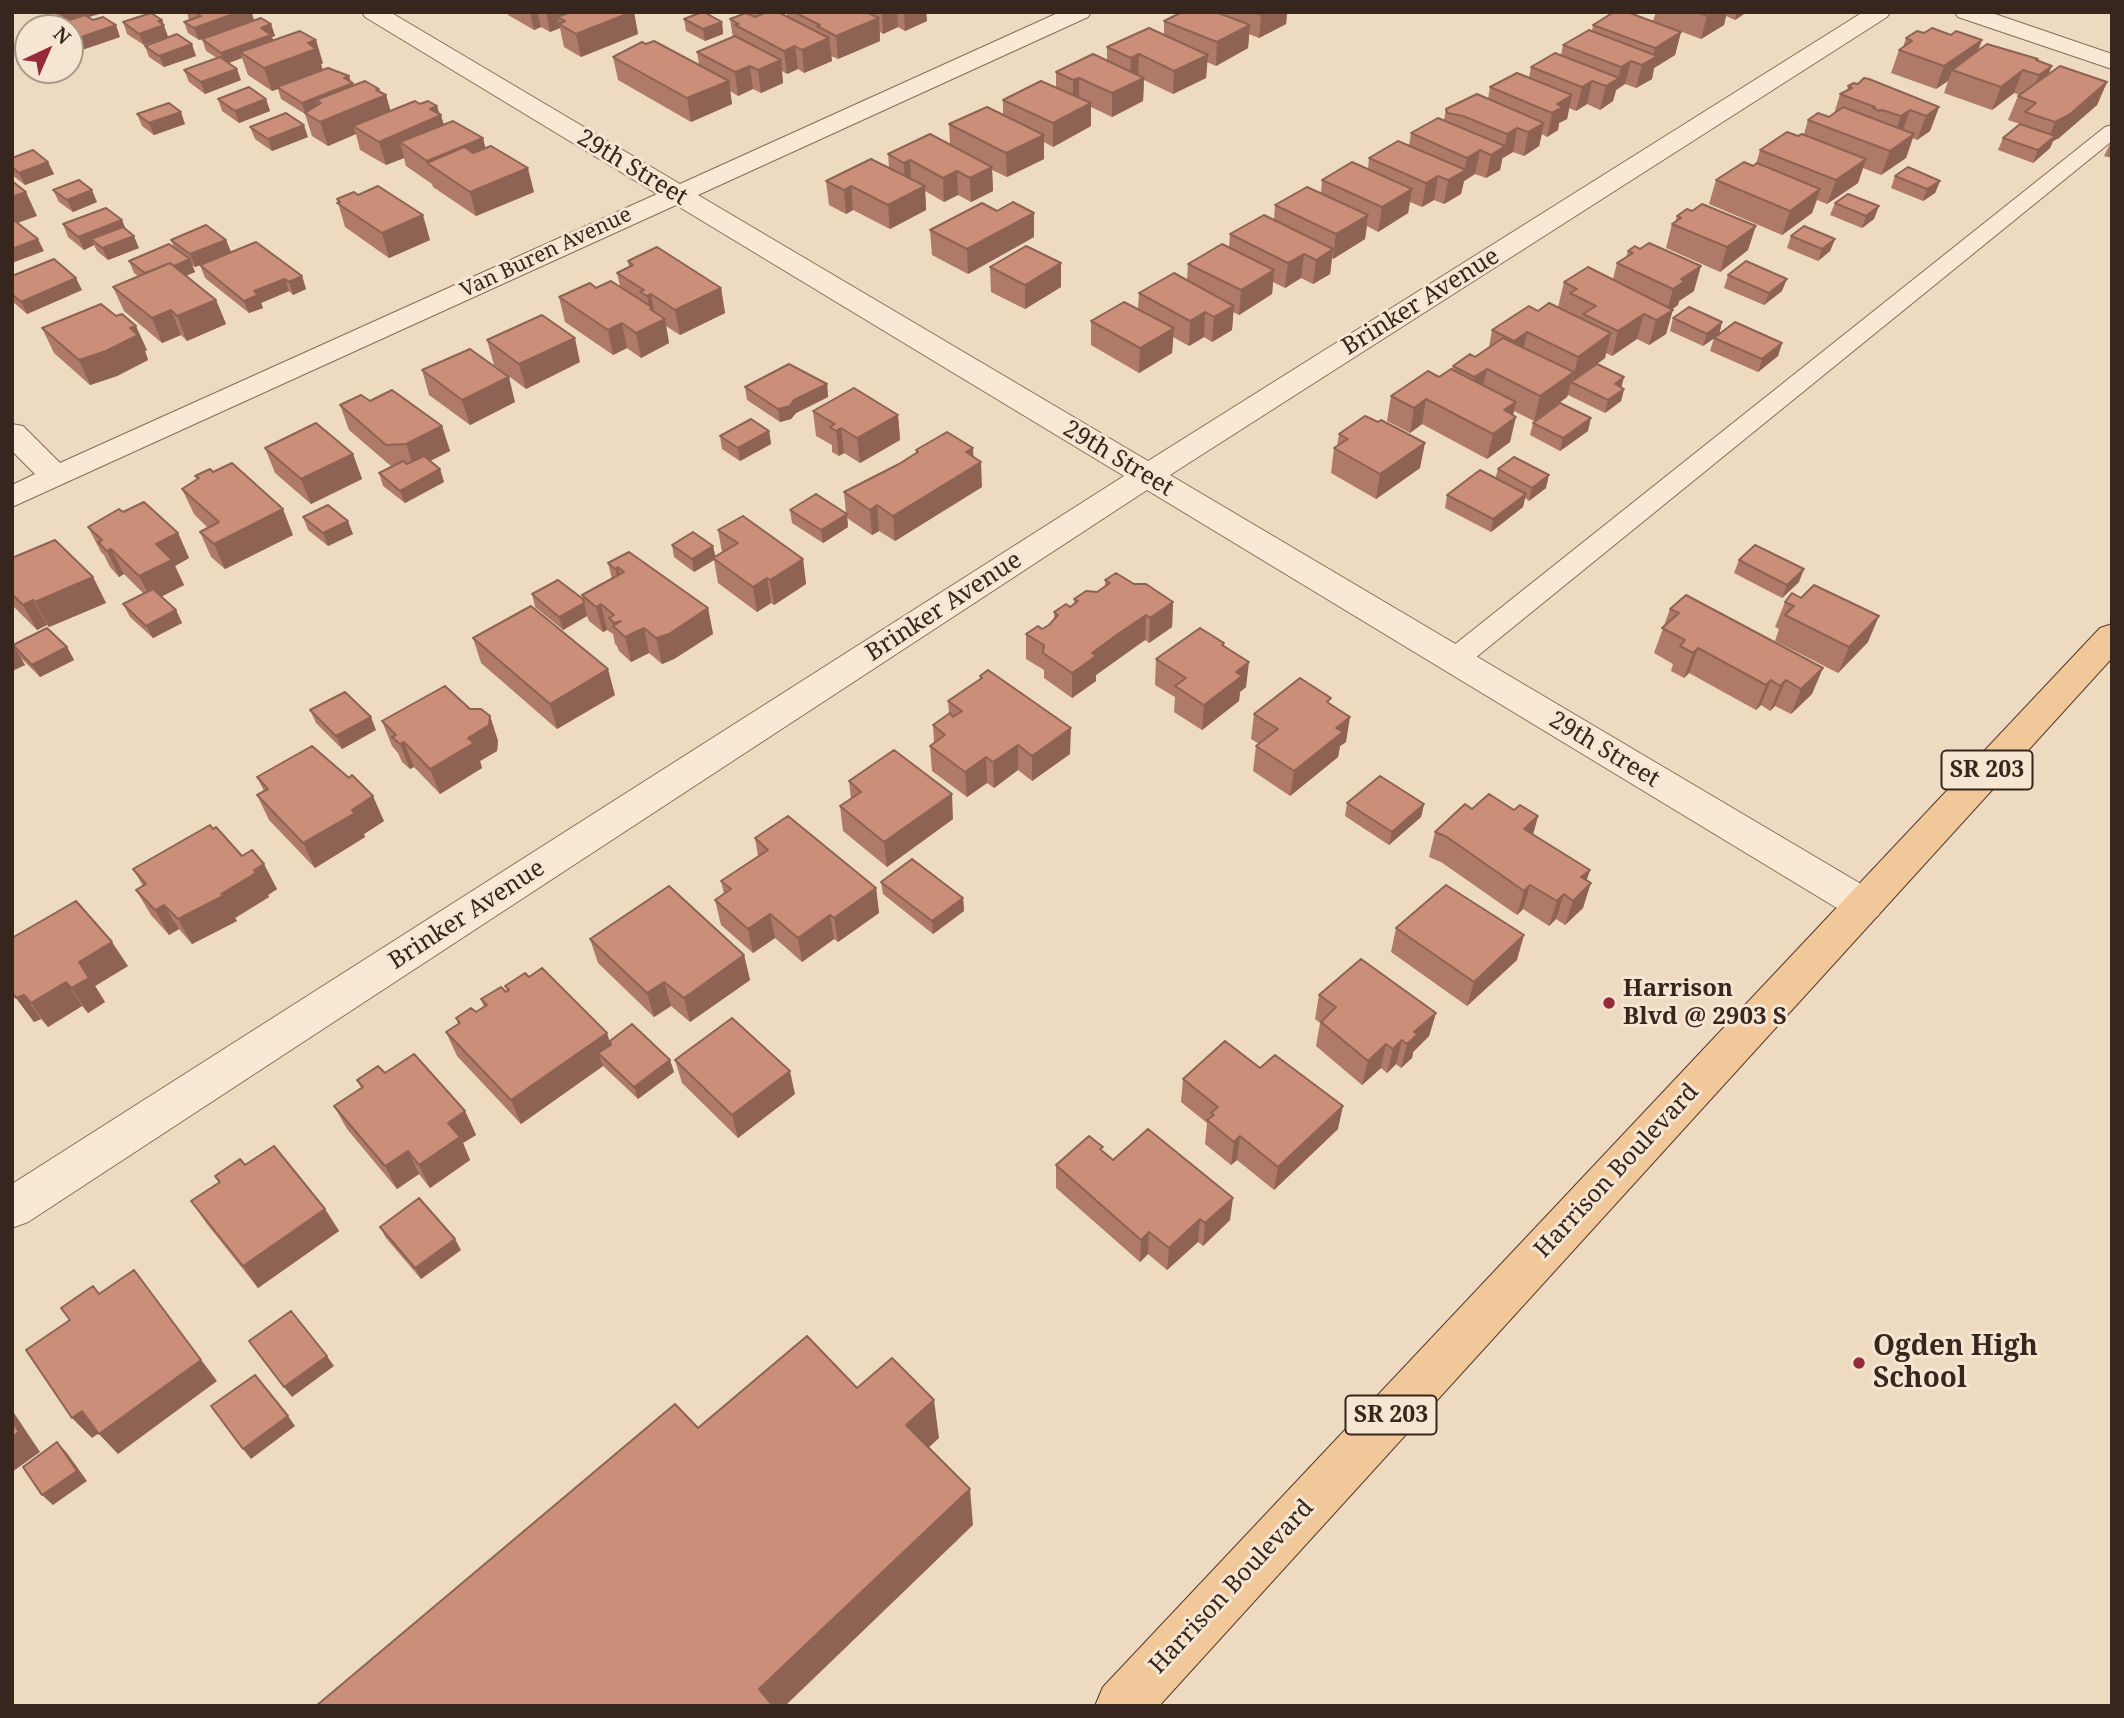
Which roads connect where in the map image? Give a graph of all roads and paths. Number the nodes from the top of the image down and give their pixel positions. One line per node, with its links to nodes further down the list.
1 (373, 12): 7 (street, 29th Street)
2 (1080, 12): 7 (street, Van Buren Avenue)
3 (1879, 12): 10 (street, Brinker Avenue)
4 (1966, 12): 5 (street)
5 (2112, 62)
6 (2112, 131): 13 (lane)
7 (676, 194): 9 (street, Van Buren Avenue); 10 (street, 29th Street)
8 (12, 433): 9 (street)
9 (57, 477): 11 (street, Van Buren Avenue)
10 (1149, 477): 13 (street, 29th Street); 15 (street, Brinker Avenue)
11 (12, 497)
12 (2112, 636): 14 (main road, Harrison Boulevard / SR 203)
13 (1454, 660): 14 (street, 29th Street)
14 (1864, 905): 16 (main road, Harrison Boulevard / SR 203)
15 (12, 1208)
16 (1122, 1706)

